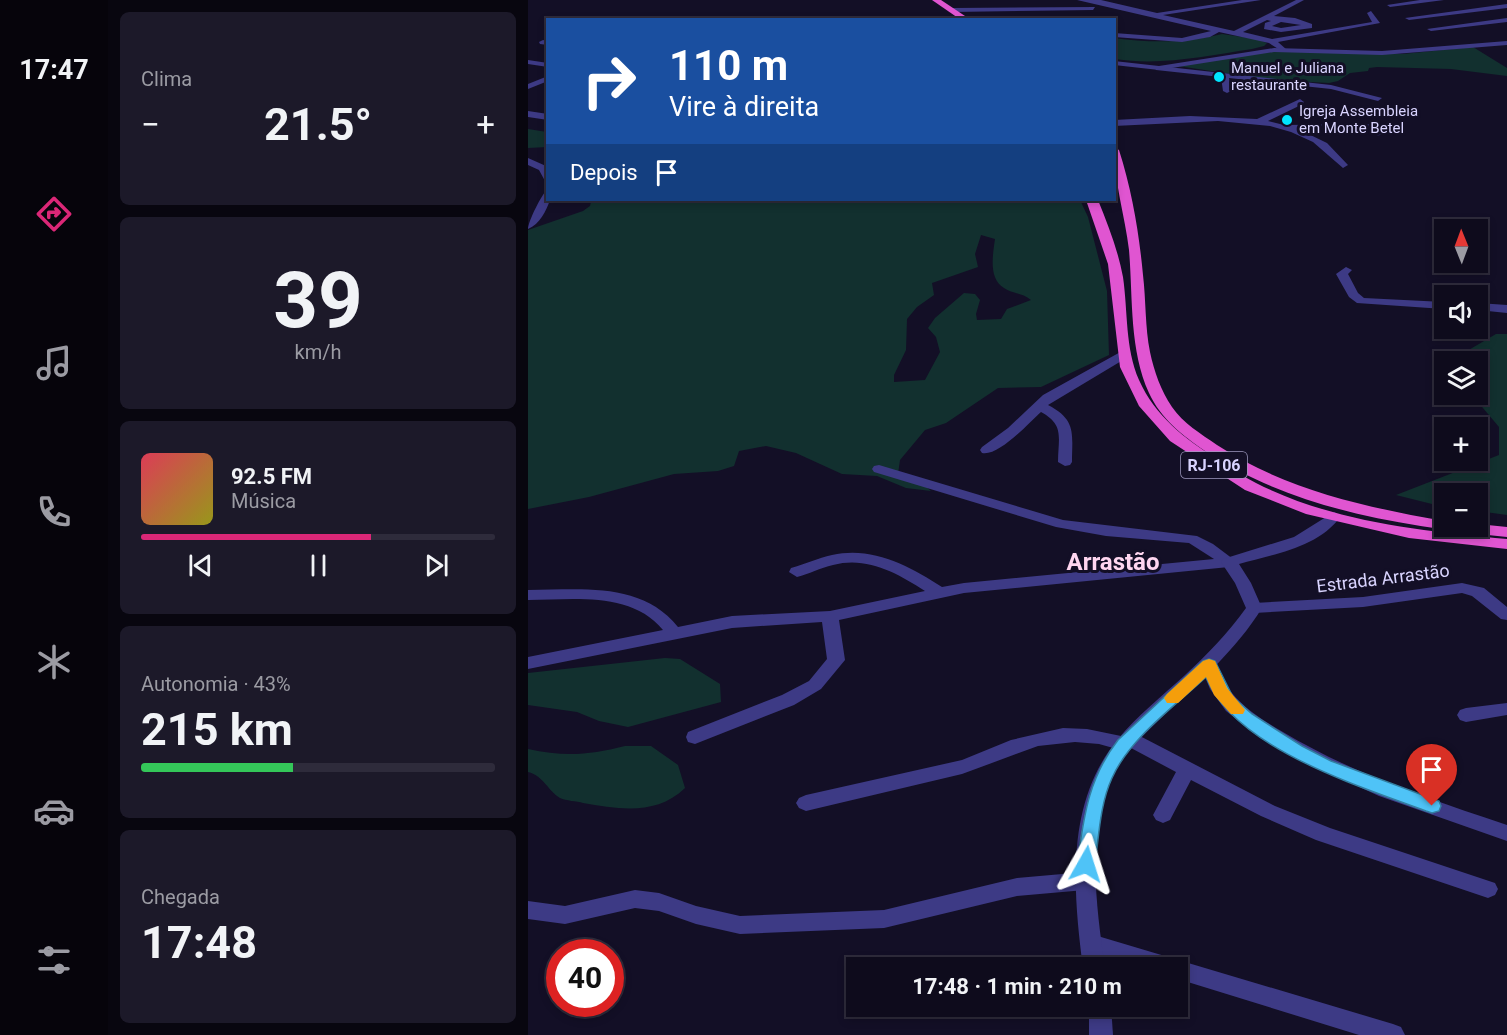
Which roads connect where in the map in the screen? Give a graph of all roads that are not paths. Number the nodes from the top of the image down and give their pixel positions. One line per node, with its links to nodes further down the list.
1 (926, 0): 13 (highway)
2 (936, 0): 10 (highway)
3 (1080, 0): 9 (street)
4 (1258, 0): 12 (street)
5 (1301, 0): 15 (street)
6 (1441, 0): 7 (street)
7 (1390, 5)
8 (1507, 6): 16 (street)
9 (1122, 8): 10 (street); 12 (street)
10 (952, 10): 14 (highway)
11 (1371, 13): 23 (street)
12 (1152, 14): 20 (street)
13 (952, 18)
14 (964, 18)
15 (1266, 18): 17 (street); 21 (street)
16 (1409, 18)
17 (1278, 20)
18 (1507, 20): 19 (street)
19 (1431, 29)
20 (1218, 30): 21 (street); 22 (street)
21 (1236, 33): 23 (street)
22 (1116, 35)
23 (1272, 41): 25 (street)
24 (1507, 43): 25 (street)
25 (1283, 50): 29 (street)
26 (528, 62): 28 (street)
27 (1116, 63): 29 (street)
28 (546, 65)
29 (1159, 68): 30 (street)
30 (1225, 76): 33 (street); 34 (street)
31 (546, 79): 32 (street)
32 (528, 87)
33 (1227, 91)
34 (1378, 98)
35 (1300, 102): 39 (street)
36 (528, 114): 37 (street)
37 (546, 117)
38 (1116, 123): 39 (street)
39 (1257, 123): 40 (street)
40 (1282, 127): 41 (street); 44 (street)
41 (1378, 134)
42 (1116, 157): 59 (highway, RJ-106)
43 (528, 161): 45 (street)
44 (1343, 165)
45 (546, 175)
46 (546, 198): 48 (street)
47 (1092, 201): 53 (highway, RJ-106)
48 (528, 226)
49 (1346, 270): 50 (street)
50 (1434, 305)
51 (1488, 308): 52 (street)
52 (1507, 309)
53 (1124, 354): 54 (street); 58 (highway, RJ-106)
54 (1038, 405): 55 (street); 56 (street)
55 (987, 450)
56 (1065, 462)
57 (879, 469): 63 (street)
58 (1334, 516): 62 (highway, RJ-106); 63 (street)
59 (1434, 524)
60 (1488, 530): 61 (highway)
61 (1507, 532)
62 (1507, 544)
63 (1229, 562): 65 (street); 67 (street)
64 (797, 572): 65 (street)
65 (940, 593): 69 (street)
66 (528, 595): 70 (street)
67 (1254, 608): 68 (street, Estrada Arrastão); 72 (street)
68 (1507, 615)
69 (830, 616): 70 (street); 75 (street)
70 (673, 632): 71 (street)
71 (528, 663)
72 (1209, 665): 76 (street); 80 (street)
73 (1507, 709): 74 (street)
74 (1466, 715)
75 (695, 737)
76 (1126, 742): 77 (street); 78 (street); 81 (street)
77 (1187, 769): 79 (street); 82 (street)
78 (806, 803)
79 (1163, 815)
80 (1507, 832)
81 (1085, 881): 83 (street); 84 (street)
82 (1488, 889)
83 (528, 910)
84 (1091, 943): 85 (street); 86 (street)
85 (1093, 957)
86 (1136, 957)
87 (1188, 972): 90 (street)
88 (1100, 1017): 89 (street)
89 (1101, 1035)
90 (1393, 1035)

